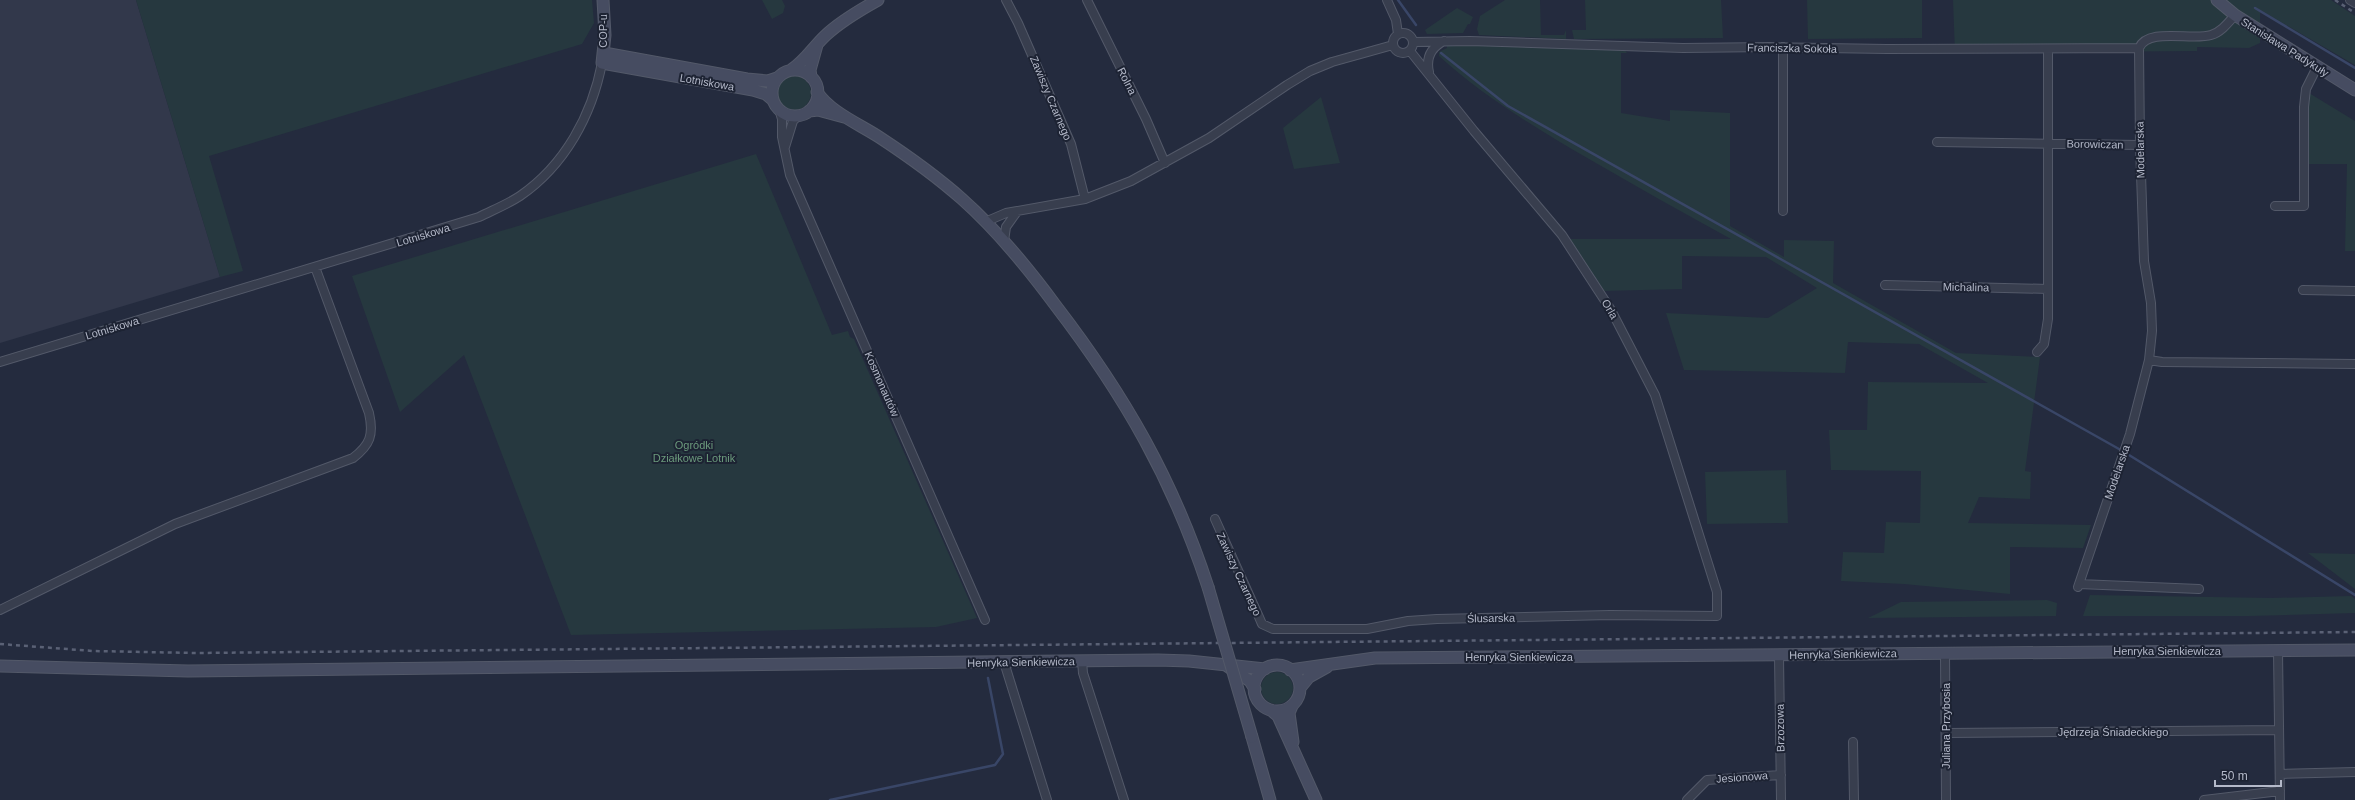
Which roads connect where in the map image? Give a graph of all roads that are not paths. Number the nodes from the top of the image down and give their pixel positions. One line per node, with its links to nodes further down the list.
1 (602, 0): 19 (main road, COP-u)
2 (878, 0): 13 (main road)
3 (1006, 0): 35 (street, Zawiszy Czarnego)
4 (1087, 0): 34 (street, Rolna)
5 (1387, 0): 10 (street)
6 (2217, 0): 9 (main road, Stanisława Padykuły)
7 (2350, 0): 8 (street)
8 (2355, 3)
9 (2235, 15): 17 (street); 20 (main road, Stanisława Padykuły)
10 (1398, 34): 12 (street); 14 (street)
11 (1444, 41): 12 (street, Franciszka Sokoła); 15 (street, Franciszka Sokoła); 22 (street)
12 (1414, 42): 18 (street)
13 (817, 45): 21 (main road); 23 (main road)
14 (1393, 45): 18 (street); 34 (street)
15 (1783, 47): 16 (street, Franciszka Sokoła); 37 (street)
16 (2048, 48): 17 (street, Franciszka Sokoła); 31 (street)
17 (2139, 48): 32 (street, Modelarska)
18 (1410, 51): 22 (street, Orla)
19 (603, 58): 24 (main road, Lotniskowa); 27 (main road, Lotniskowa); 41 (street, Lotniskowa)
20 (2317, 67): 25 (main road, Stanisława Padykuły); 36 (street)
21 (791, 70): 23 (main road); 24 (main road)
22 (1429, 76): 53 (street, Orla)
23 (811, 77): 26 (main road)
24 (777, 78): 27 (main road)
25 (2355, 90)
26 (817, 92): 28 (main road); 29 (main road)
27 (776, 104): 28 (main road); 33 (street, Kosmonautów)
28 (804, 113): 29 (main road); 33 (street, Kosmonautów)
29 (845, 117): 39 (main road)
30 (1937, 142): 31 (street)
31 (2049, 143): 32 (street, Borowiczan); 43 (street)
32 (2140, 145): 47 (street, Modelarska)
33 (785, 147): 54 (street, Kosmonautów)
34 (1165, 163): 35 (street)
35 (1085, 199): 38 (street)
36 (2275, 206)
37 (1783, 211)
38 (1016, 213): 39 (street); 40 (street)
39 (985, 222): 40 (main road)
40 (1004, 241): 81 (main road, bridge)
41 (315, 267): 48 (street, Lotniskowa); 52 (street)
42 (1885, 286): 43 (street, Michalina)
43 (2048, 289): 46 (street)
44 (2303, 290): 45 (street)
45 (2355, 291)
46 (2037, 352)
47 (2149, 360): 49 (street); 51 (street, Modelarska)
48 (0, 362)
49 (2355, 364)
50 (1215, 520): 55 (street, Zawiszy Czarnego)
51 (2199, 589)
52 (0, 610)
53 (1717, 616): 55 (street, Ślusarska)
54 (985, 620)
55 (1267, 627)
56 (2355, 650): 57 (main road, Henryka Sienkiewicza)
57 (2278, 651): 58 (main road, Henryka Sienkiewicza); 71 (street)
58 (1945, 652): 59 (main road, Henryka Sienkiewicza); 72 (street, Juliana Przybosia)
59 (1779, 656): 62 (main road, Henryka Sienkiewicza); 77 (street, Brzozowa)
60 (1082, 661): 61 (main road, Henryka Sienkiewicza); 64 (main road, Henryka Sienkiewicza); 80 (street)
61 (1004, 662): 63 (main road, Henryka Sienkiewicza); 79 (street)
62 (1331, 665): 66 (main road, Henryka Sienkiewicza); 67 (main road, Henryka Sienkiewicza)
63 (0, 666)
64 (1227, 666): 65 (main road, Henryka Sienkiewicza); 68 (main road, Henryka Sienkiewicza)
65 (1265, 670): 66 (main road); 68 (main road)
66 (1290, 670): 67 (main road)
67 (1300, 688): 69 (main road)
68 (1255, 689): 70 (main road)
69 (1292, 706): 70 (main road); 74 (main road)
70 (1271, 710): 74 (main road)
71 (2279, 730): 72 (street, Jędrzeja Śniadeckiego); 76 (street)
72 (1947, 733): 86 (street, Juliana Przybosia)
73 (1853, 742): 85 (street)
74 (1294, 752): 82 (main road)
75 (2355, 772): 76 (street)
76 (2280, 774): 78 (street)
77 (1781, 775): 83 (street, Jesionowa); 84 (street, Brzozowa)
78 (2280, 791): 87 (street); 88 (street)
79 (1047, 800)
80 (1124, 800)
81 (1270, 800)
82 (1316, 800)
83 (1687, 800)
84 (1781, 800)
85 (1854, 800)
86 (1946, 800)
87 (2204, 800)
88 (2280, 800)

